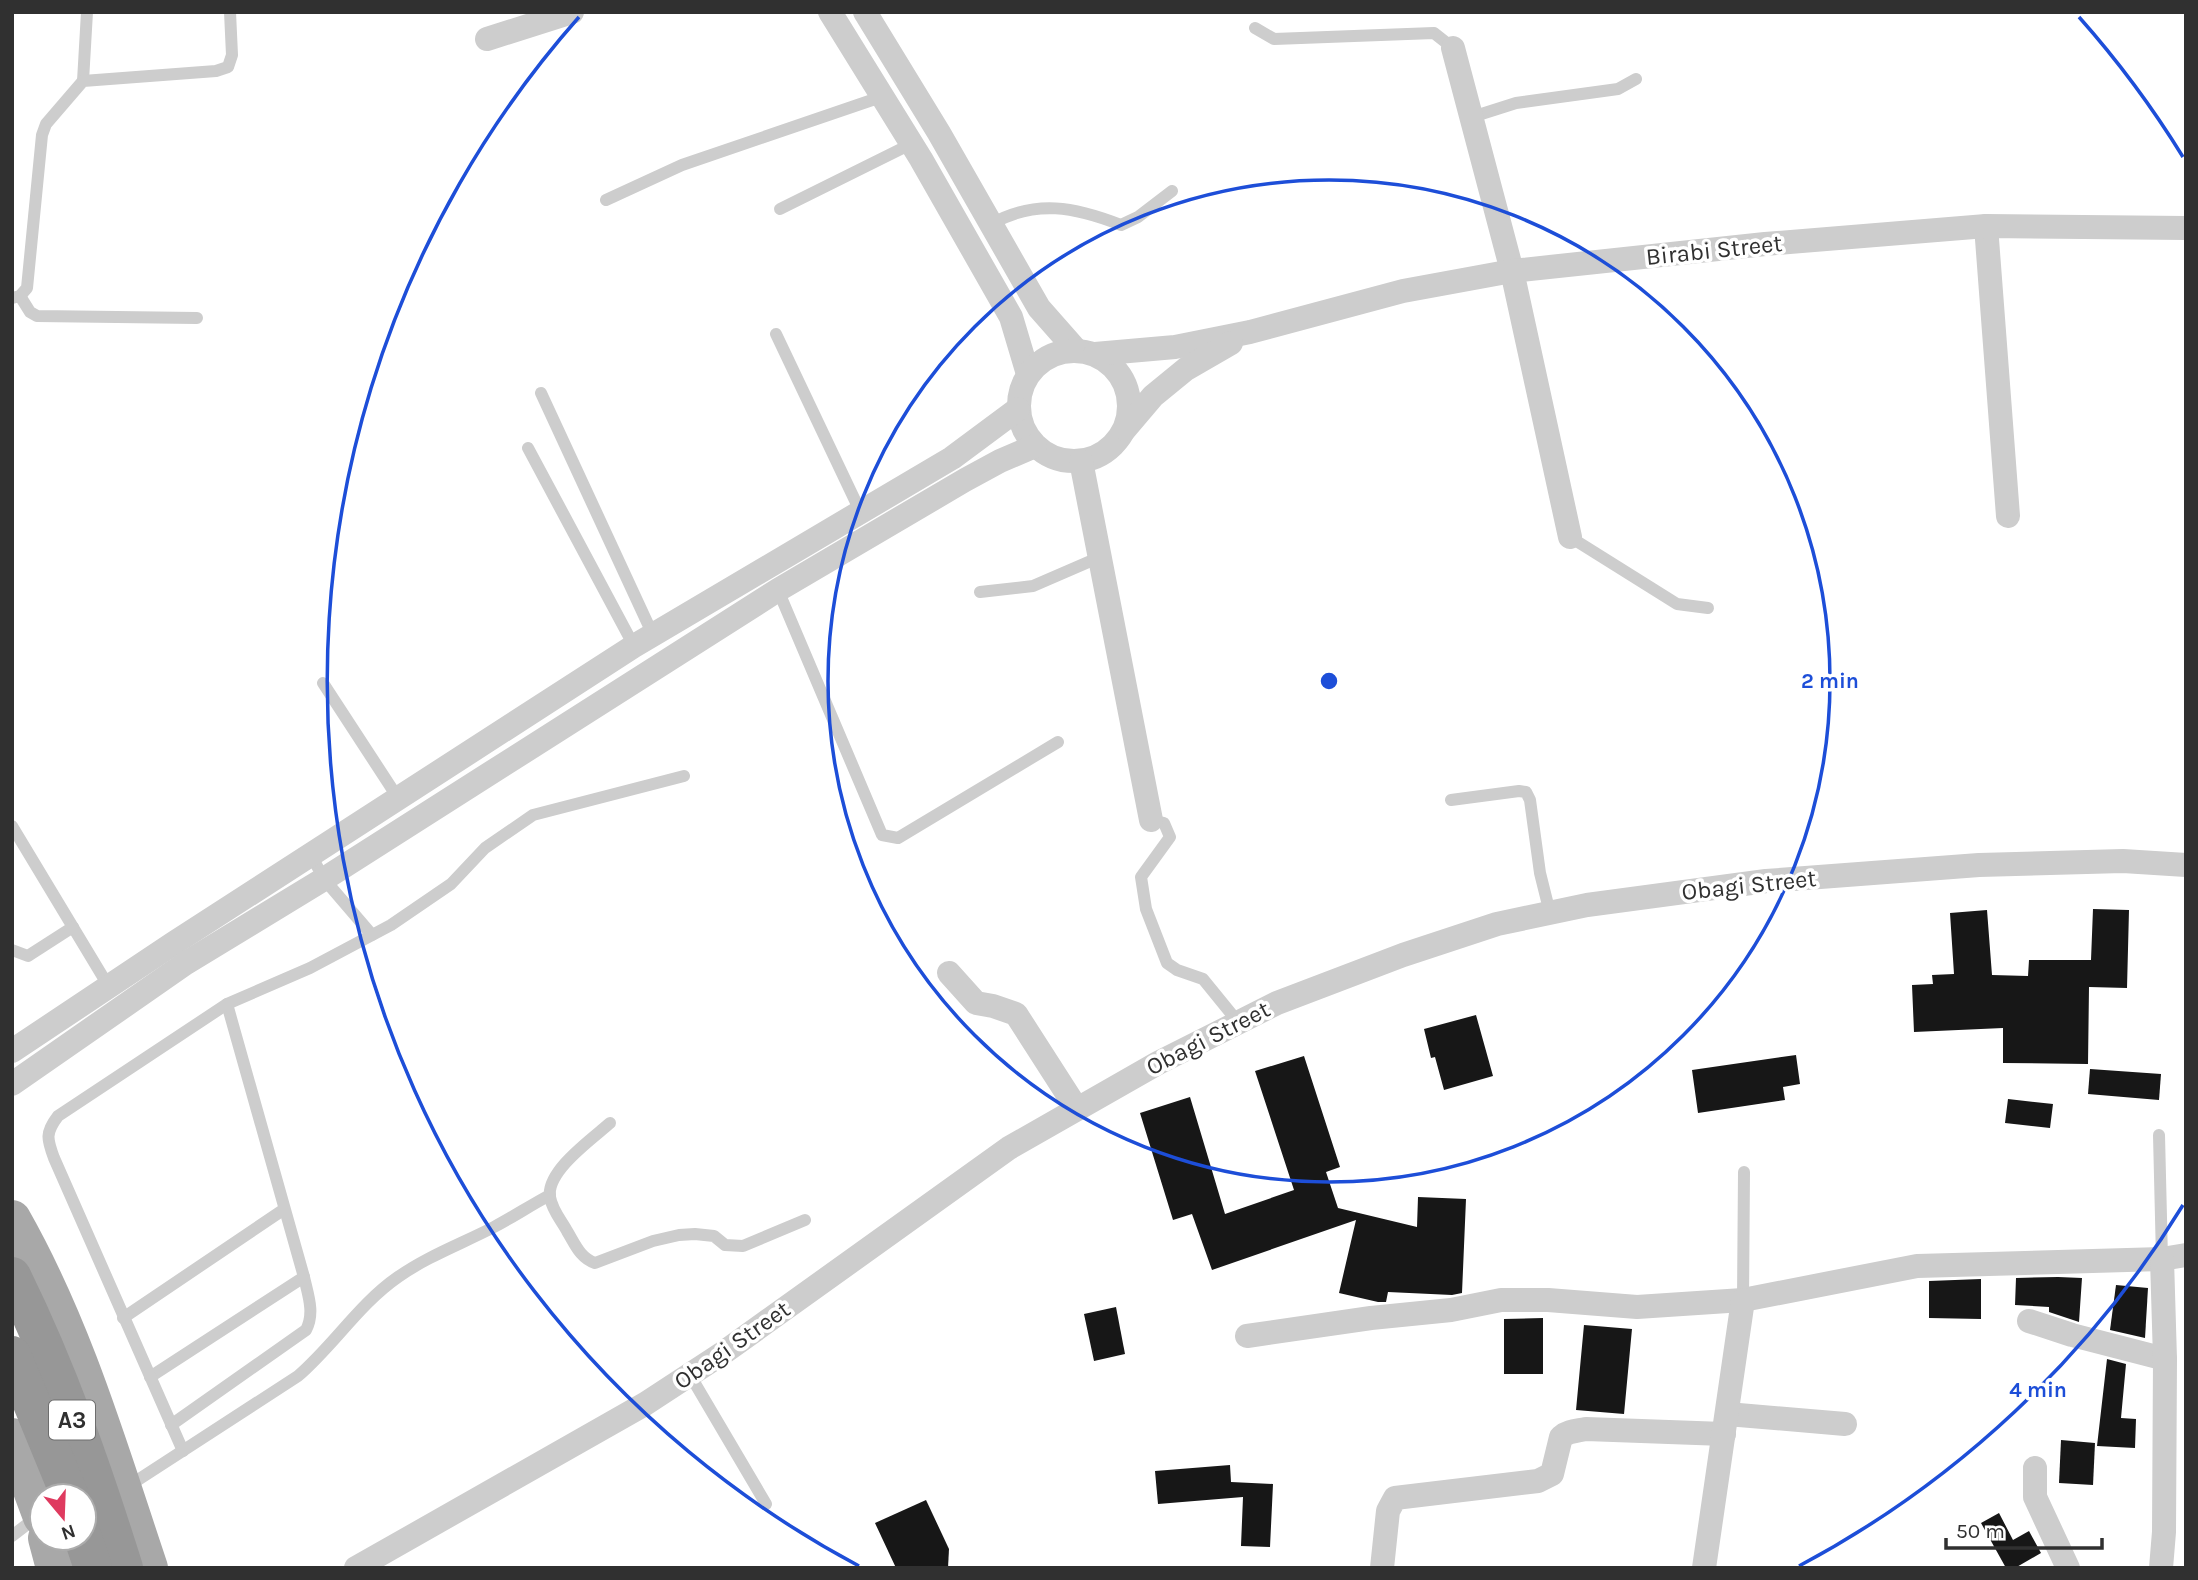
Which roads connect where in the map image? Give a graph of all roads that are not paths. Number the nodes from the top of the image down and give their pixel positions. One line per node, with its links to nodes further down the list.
1 (87, 12): 10 (lane)
2 (230, 12): 10 (lane)
3 (572, 12): 7 (street)
4 (830, 12): 11 (street)
5 (865, 12): 17 (street)
6 (1255, 28): 8 (lane)
7 (487, 39)
8 (1453, 48): 12 (street)
9 (1636, 79): 12 (lane)
10 (83, 81): 21 (lane)
11 (881, 96): 13 (street); 15 (lane)
12 (1472, 117): 20 (street)
13 (911, 144): 16 (lane); 26 (street)
14 (1172, 191): 17 (lane)
15 (606, 201)
16 (780, 209)
17 (991, 224): 25 (street)
18 (1986, 226): 19 (street, Birabi Street); 20 (street, Birabi Street); 34 (street)
19 (2186, 228)
20 (1513, 271): 23 (street, Birabi Street); 35 (street)
21 (16, 297): 22 (lane)
22 (197, 318)
23 (1250, 332): 25 (street); 29 (street)
24 (776, 334): 33 (lane)
25 (1086, 352): 26 (street); 29 (street)
26 (1028, 374): 28 (street)
27 (541, 393): 40 (lane)
28 (1018, 409): 30 (street); 33 (street)
29 (1124, 430): 32 (street)
30 (1035, 446): 32 (street); 37 (street)
31 (528, 448): 40 (lane)
32 (1082, 461): 36 (street)
33 (861, 513): 40 (street)
34 (2008, 516)
35 (1570, 537): 39 (lane)
36 (1100, 557): 38 (lane); 46 (street)
37 (778, 590): 42 (lane); 50 (street)
38 (980, 592)
39 (1708, 608)
40 (644, 640): 44 (street)
41 (323, 683): 44 (lane)
42 (1058, 742)
43 (684, 776): 53 (lane)
44 (398, 798): 48 (street)
45 (1451, 800): 51 (lane)
46 (1152, 820): 59 (lane)
47 (12, 826): 52 (lane)
48 (311, 855): 50 (lane); 55 (street)
49 (2186, 865): 51 (street, Obagi Street)
50 (324, 879): 53 (lane); 55 (street)
51 (1550, 913): 59 (street, Obagi Street)
52 (73, 927): 54 (lane); 57 (lane)
53 (372, 935): 58 (lane)
54 (12, 950)
55 (180, 953): 57 (street); 61 (street)
56 (948, 973): 62 (street)
57 (108, 987): 60 (street)
58 (227, 1004): 67 (lane); 74 (lane)
59 (1238, 1022): 62 (street, Obagi Street)
60 (12, 1051)
61 (12, 1084)
62 (1077, 1109): 79 (street, Obagi Street)
63 (610, 1123): 66 (lane)
64 (2158, 1135): 70 (lane)
65 (1744, 1172): 73 (lane)
66 (550, 1195): 69 (lane); 86 (lane)
67 (283, 1210): 72 (lane); 74 (lane)
68 (12, 1219): 90 (main road)
69 (805, 1220)
70 (2174, 1257): 73 (street); 78 (street)
71 (12, 1276): 81 (highway, A3)
72 (304, 1277): 80 (lane); 82 (lane)
73 (1743, 1300): 76 (street); 83 (street)
74 (123, 1318): 80 (lane)
75 (2028, 1321): 78 (street)
76 (1247, 1336)
77 (12, 1355): 89 (highway, A3)
78 (2165, 1359): 100 (street)
79 (690, 1375): 91 (lane); 96 (street, Obagi Street)
80 (150, 1377): 82 (lane)
81 (60, 1388): 94 (highway, A3); 95 (highway)
82 (171, 1424): 86 (lane)
83 (1725, 1424): 84 (street); 97 (street); 98 (street)
84 (1845, 1424)
85 (12, 1437): 88 (main road)
86 (183, 1451): 90 (lane)
87 (2035, 1468): 99 (street)
88 (29, 1482)
89 (64, 1482)
90 (123, 1490): 95 (main road)
91 (766, 1504)
92 (28, 1524): 93 (lane)
93 (12, 1535)
94 (124, 1568)
95 (146, 1568)
96 (356, 1568)
97 (1382, 1568)
98 (1704, 1568)
99 (2068, 1568)
100 (2161, 1568)

